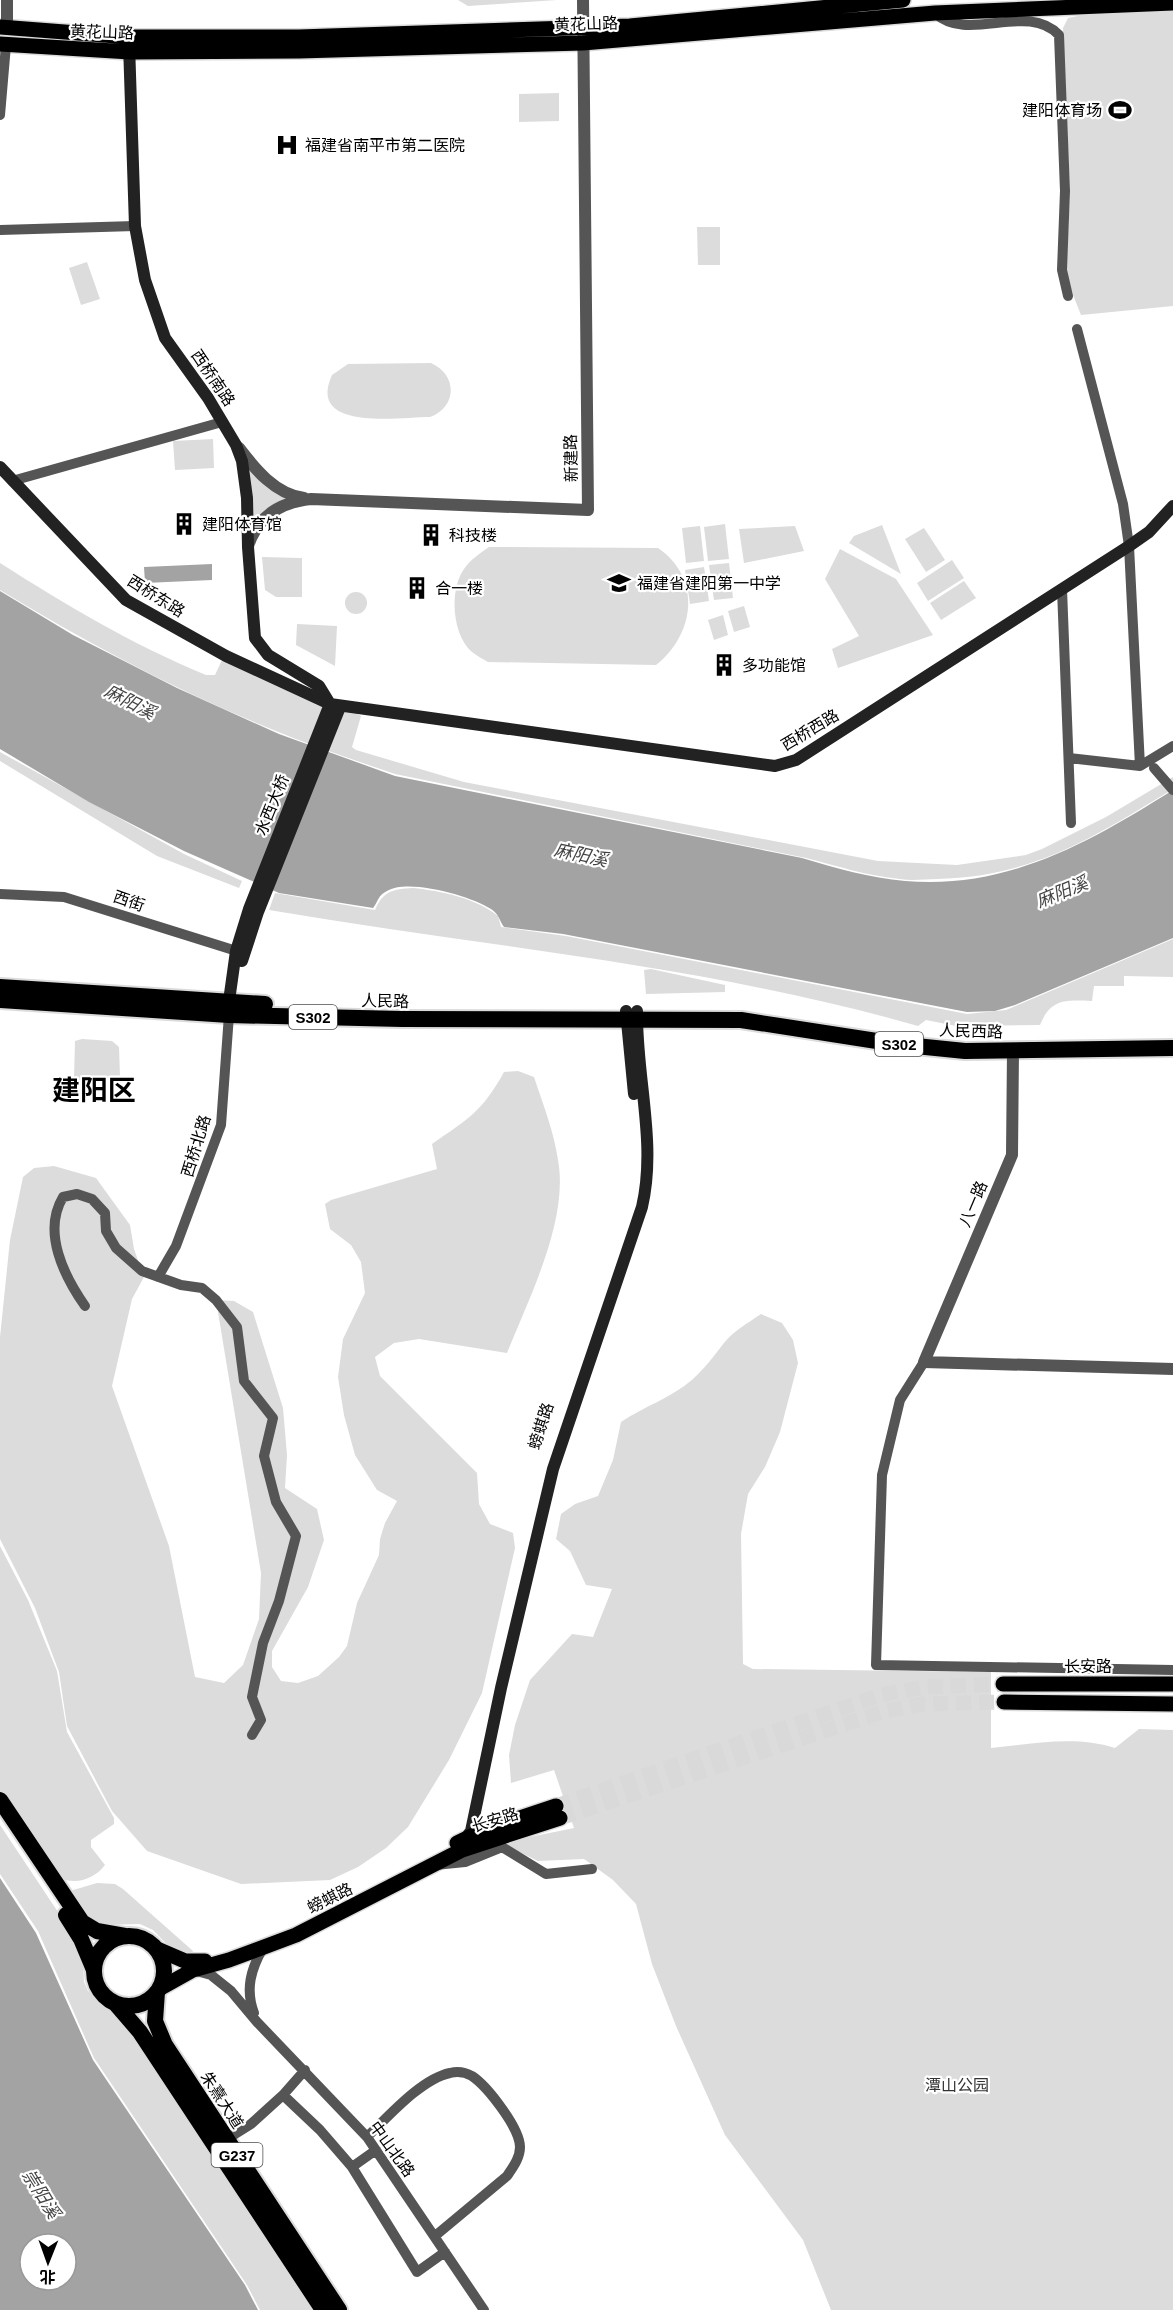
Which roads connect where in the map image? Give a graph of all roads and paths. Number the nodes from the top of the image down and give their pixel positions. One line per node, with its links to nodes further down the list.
1 (7, 0): 8 (street)
2 (583, 0): 9 (street)
3 (896, 0): 4 (main road, 黄花山路); 7 (street); 9 (main road, 黄花山路)
4 (903, 0)
5 (1173, 3): 6 (main road, 黄花山路)
6 (935, 13): 7 (main road, 黄花山路); 15 (street)
7 (897, 16): 9 (main road, 黄花山路)
8 (3, 27): 10 (main road, 黄花山路)
9 (583, 35): 10 (main road, 黄花山路); 21 (street, 新建路)
10 (129, 44): 11 (main road, 黄花山路); 13 (main road, 西桥南路)
11 (3, 45): 12 (street)
12 (0, 115)
13 (135, 226): 14 (street); 17 (main road, 西桥南路)
14 (0, 230)
15 (1068, 296)
16 (1077, 329): 23 (street)
17 (222, 422): 18 (main road, 西桥南路); 20 (street)
18 (236, 445): 21 (street); 24 (main road, 西桥南路)
19 (0, 467): 20 (main road, 西桥东路)
20 (12, 480): 26 (main road, 西桥东路)
21 (311, 499): 24 (street, 新建路)
22 (1173, 506): 23 (main road, 西桥西路)
23 (1129, 546): 25 (main road, 西桥西路); 29 (street)
24 (248, 547): 26 (main road, 西桥南路)
25 (1062, 589): 26 (main road, 西桥西路); 28 (street)
26 (333, 710): 34 (main road, 水西大桥)
27 (1173, 746): 29 (street)
28 (1069, 758): 29 (street); 32 (street)
29 (1140, 766)
30 (1154, 768): 31 (street)
31 (1173, 790)
32 (1071, 823)
33 (0, 894): 34 (street, 西街)
34 (240, 952): 37 (main road, 水西大桥)
35 (0, 987): 37 (highway, 人民路 / S302)
36 (0, 1000): 37 (highway, 人民路 / S302)
37 (230, 1007): 38 (highway, 人民路 / S302); 42 (street, 西桥北路)
38 (632, 1016): 39 (highway, 人民西路 / S302); 41 (highway, 人民西路 / S302); 55 (main road, 螃蜞路)
39 (1173, 1038)
40 (1173, 1048): 41 (highway, 人民西路 / S302)
41 (1013, 1050): 44 (street, 八一路)
42 (158, 1277): 43 (street); 51 (street)
43 (85, 1306)
44 (924, 1362): 45 (street); 46 (street)
45 (1173, 1369)
46 (1173, 1670)
47 (1003, 1684): 48 (main road, 长安路)
48 (1173, 1684)
49 (1004, 1702): 50 (main road)
50 (1173, 1704)
51 (252, 1735)
52 (0, 1800): 59 (highway)
53 (558, 1812): 56 (main road, 长安路)
54 (0, 1817): 63 (highway, G237)
55 (473, 1821): 56 (main road, 长安路); 56 (main road); 57 (main road, 长安路); 57 (main road, 螃蜞路)
56 (502, 1830): 57 (main road, 长安路)
57 (440, 1857): 58 (street); 60 (main road, 螃蜞路); 62 (main road)
58 (592, 1869)
59 (126, 1936): 61 (highway); 63 (highway)
60 (263, 1948): 62 (main road, 螃蜞路); 67 (street)
61 (157, 1949): 62 (main road); 65 (highway, G237)
62 (229, 1958): 64 (main road)
63 (94, 1970): 66 (highway, G237)
64 (193, 1970): 65 (main road); 67 (street, 中山北路)
65 (158, 1991): 66 (highway); 71 (highway, 朱熹大道 / G237)
66 (115, 2003): 76 (highway, 朱熹大道 / G237)
67 (257, 2022): 68 (street, 中山北路)
68 (305, 2070): 69 (street); 70 (street, 中山北路)
69 (283, 2095): 71 (street); 73 (street)
70 (367, 2137): 72 (street, 中山北路); 74 (street)
71 (226, 2139): 77 (highway, 朱熹大道 / G237)
72 (376, 2150): 73 (street); 74 (street, 中山北路)
73 (352, 2167): 75 (street)
74 (435, 2236): 75 (street, 中山北路)
75 (445, 2252): 78 (street, 中山北路)
76 (323, 2310)
77 (339, 2310)
78 (484, 2310)

